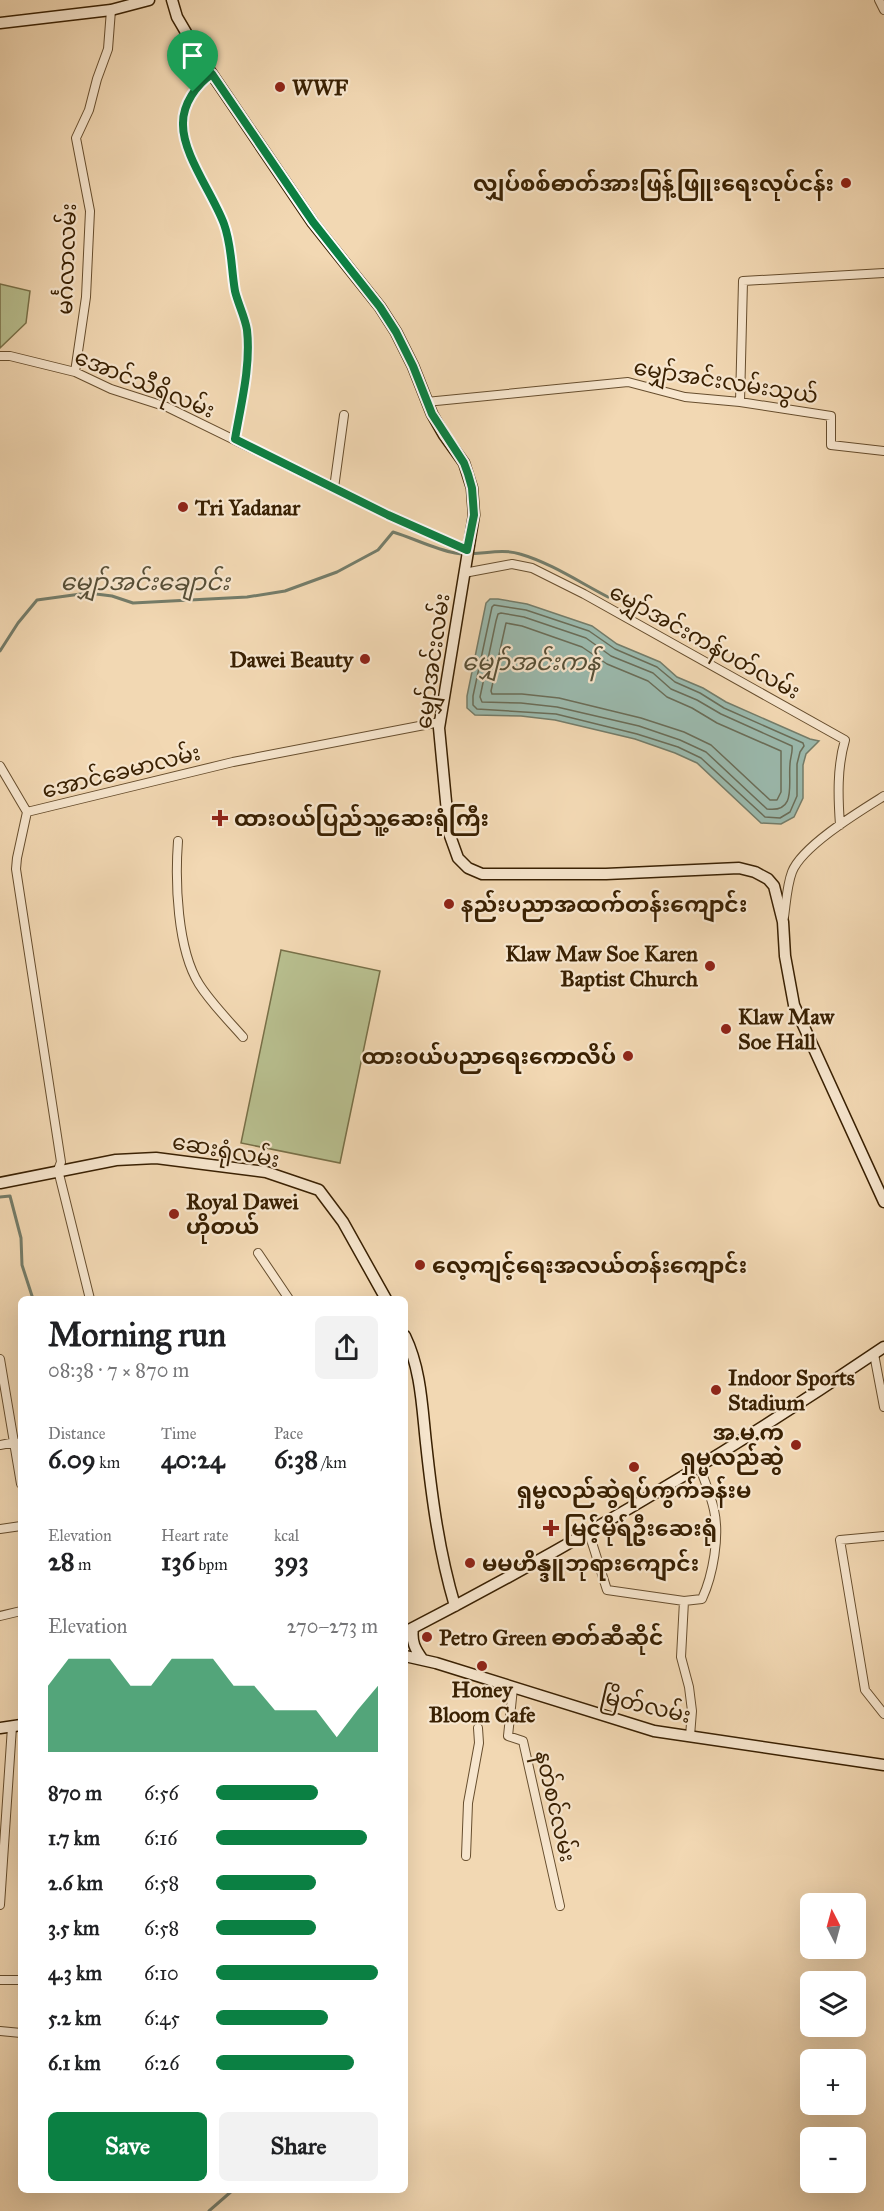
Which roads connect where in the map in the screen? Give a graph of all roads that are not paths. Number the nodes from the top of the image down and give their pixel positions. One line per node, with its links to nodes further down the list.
1 (149, 0): 4 (main road)
2 (172, 0): 7 (main road, မျှော်အင်းလမ်း)
3 (879, 0): 5 (street)
4 (111, 10): 6 (main road); 10 (street, မင်္ဂလာလမ်း)
5 (884, 10)
6 (0, 23)
7 (212, 74): 11 (main road, မျှော်အင်းလမ်း); 14 (street)
8 (884, 273): 12 (street)
9 (0, 356): 10 (street, အောင်သီရိလမ်း)
10 (75, 372): 14 (street, အောင်သီရိလမ်း)
11 (426, 402): 12 (street, မျှော်အင်းလမ်းသွယ်); 17 (main road, မျှော်အင်းလမ်း)
12 (740, 402): 15 (street, မျှော်အင်းလမ်းသွယ်)
13 (344, 415): 16 (street)
14 (235, 439): 16 (street, အောင်သီရိလမ်း)
15 (884, 451)
16 (334, 488): 17 (street, အောင်သီရိလမ်း)
17 (467, 550): 18 (main road, မျှော်အင်းလမ်း)
18 (464, 573): 19 (main road, မျှော်အင်းလမ်း); 23 (street, မျှော်အင်းကန်ပတ်လမ်း)
19 (440, 722): 22 (street, အောင်ခေမာလမ်း); 25 (main road, မျှော်အင်းလမ်း)
20 (0, 766): 22 (street)
21 (884, 796): 23 (street)
22 (27, 812): 27 (street, အောင်ခေမာလမ်း)
23 (840, 825): 25 (street)
24 (178, 841): 26 (street)
25 (783, 921): 29 (main road, မျှော်အင်းလမ်း)
26 (243, 1037)
27 (58, 1170): 28 (main road, ဆေးရုံလမ်း); 31 (street, အောင်ခေမာလမ်း); 33 (main road, ဆေးရုံလမ်း)
28 (0, 1183)
29 (884, 1202)
30 (258, 1253): 32 (street)
31 (89, 1296)
32 (287, 1296)
33 (384, 1296)
34 (408, 1342): 48 (main road)
35 (884, 1347): 36 (main road)
36 (874, 1354): 38 (street); 42 (main road)
37 (0, 1359): 39 (street)
38 (884, 1407)
39 (15, 1442): 40 (street); 41 (street)
40 (0, 1445)
41 (18, 1463)
42 (699, 1465): 45 (main road); 47 (street)
43 (18, 1527): 44 (street)
44 (0, 1530)
45 (588, 1530): 47 (street); 48 (main road)
46 (884, 1536): 55 (street)
47 (684, 1601): 59 (street)
48 (454, 1606): 51 (main road)
49 (18, 1612): 50 (street)
50 (0, 1616)
51 (409, 1630): 53 (main road)
52 (408, 1657): 53 (main road, မြိတ်လမ်း)
53 (423, 1660): 54 (main road, မြိတ်လမ်း)
54 (513, 1688): 59 (main road, မြိတ်လမ်း); 65 (street, နတ်စင်လမ်း)
55 (884, 1714)
56 (16, 1726): 57 (main road); 61 (street)
57 (0, 1728)
58 (478, 1728): 62 (street)
59 (690, 1736): 60 (main road, မြိတ်လမ်း)
60 (884, 1765)
61 (2, 1856): 63 (street)
62 (466, 1856)
63 (0, 1899): 64 (street)
64 (0, 1905)
65 (560, 1906)
66 (0, 1980): 67 (street)
67 (18, 1980)
68 (0, 2031): 69 (street)
69 (18, 2033)

